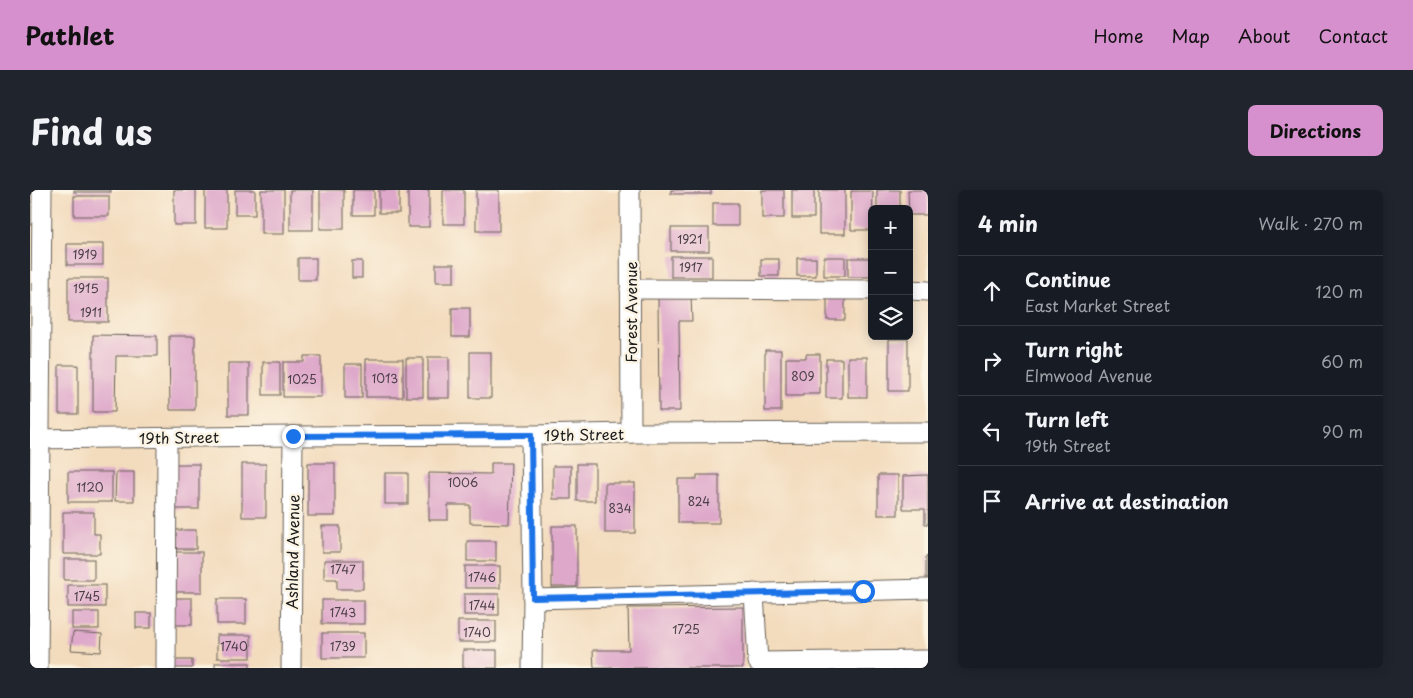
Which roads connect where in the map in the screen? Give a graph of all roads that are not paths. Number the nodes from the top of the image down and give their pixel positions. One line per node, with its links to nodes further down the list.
1 (42, 190): 12 (street)
2 (630, 190): 3 (street, Forest Avenue)
3 (630, 289): 4 (street); 8 (street, Forest Avenue)
4 (868, 290)
5 (913, 290): 6 (street)
6 (928, 290)
7 (928, 432): 8 (street, 19th Street)
8 (631, 433): 9 (street, 19th Street)
9 (531, 435): 10 (street, 19th Street); 15 (street)
10 (293, 436): 11 (street, 19th Street); 19 (street, Ashland Avenue)
11 (167, 438): 12 (street, 19th Street); 18 (street)
12 (35, 439): 17 (street)
13 (928, 589): 14 (street)
14 (754, 593): 15 (street); 16 (street)
15 (533, 598): 20 (street)
16 (928, 660)
17 (38, 668)
18 (166, 668)
19 (291, 668)
20 (532, 668)

